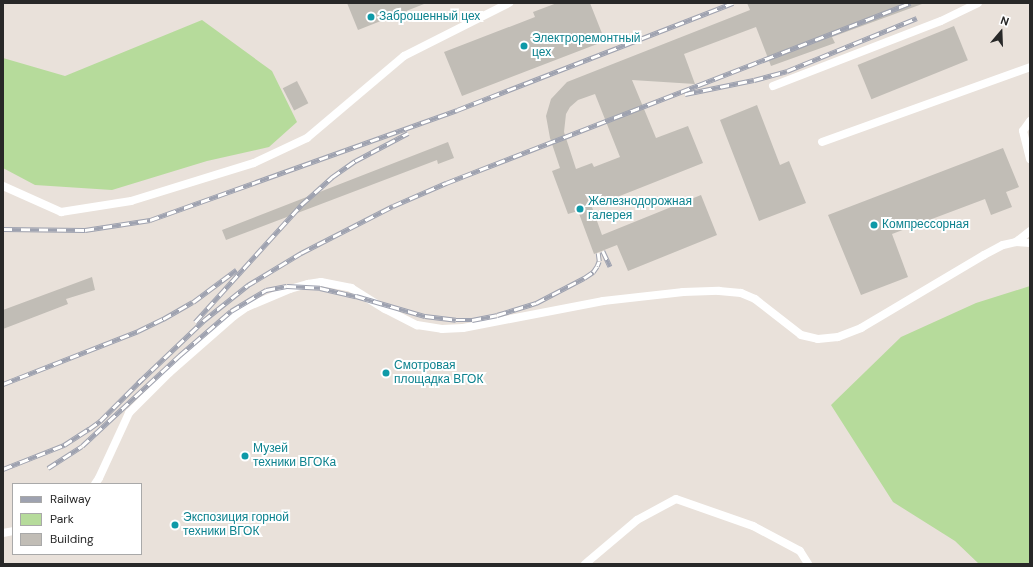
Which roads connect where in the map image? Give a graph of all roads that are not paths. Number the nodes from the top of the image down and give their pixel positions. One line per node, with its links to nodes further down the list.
1 (508, 3): 8 (lane)
2 (978, 3): 4 (lane)
3 (1030, 67): 6 (lane)
4 (773, 86)
5 (1030, 121): 7 (lane)
6 (822, 142)
7 (1030, 159)
8 (3, 186)
9 (1030, 231): 10 (lane)
10 (1016, 242): 11 (lane); 12 (lane)
11 (1030, 243)
12 (96, 483)
13 (584, 564): 14 (lane)
14 (808, 564)

